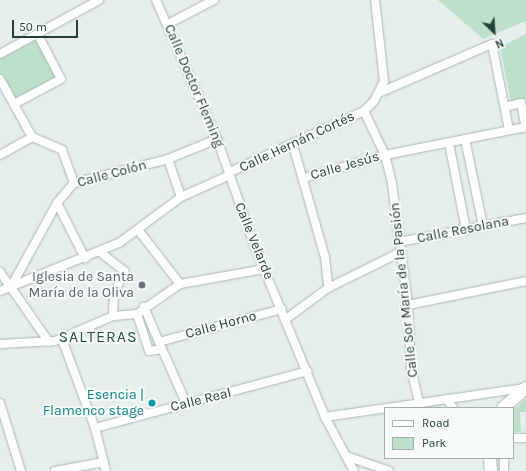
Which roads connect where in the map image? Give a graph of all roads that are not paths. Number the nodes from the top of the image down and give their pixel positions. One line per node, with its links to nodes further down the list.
1 (99, 0): 6 (street)
2 (156, 0): 5 (street, Calle Doctor Fleming)
3 (214, 0): 5 (street)
4 (375, 0): 9 (street)
5 (168, 24): 16 (street, Calle Doctor Fleming)
6 (38, 34): 7 (street); 10 (street)
7 (0, 54)
8 (0, 79): 10 (street)
9 (381, 92): 11 (street); 12 (street)
10 (14, 104): 15 (street)
11 (505, 107): 13 (street); 14 (street)
12 (364, 111): 19 (street, Calle Hernán Cortés); 21 (street, Calle Sor María de la Pasión)
13 (526, 128): 14 (street, Calle Jesús)
14 (510, 130): 17 (street, Calle Jesús)
15 (32, 138): 20 (street); 25 (street)
16 (217, 139): 22 (street, Calle Colón); 23 (street, Calle Doctor Fleming)
17 (465, 139): 18 (street, Calle Jesús); 29 (street)
18 (449, 142): 21 (street, Calle Jesús); 30 (street)
19 (293, 145): 23 (street, Calle Hernán Cortés); 24 (street)
20 (0, 155)
21 (385, 155): 24 (street, Calle Jesús); 32 (street, Calle Sor María de la Pasión)
22 (168, 160): 25 (street, Calle Colón); 26 (street)
23 (230, 174): 26 (street, Calle Hernán Cortés); 36 (street, Calle Velarde)
24 (304, 178): 41 (street)
25 (74, 183): 27 (street, Calle Colón)
26 (181, 197): 31 (street, Calle Hernán Cortés)
27 (57, 202): 35 (street); 40 (street, Calle Colón)
28 (526, 218): 29 (street, Calle Resolana)
29 (483, 226): 30 (street, Calle Resolana)
30 (466, 230): 32 (street, Calle Resolana)
31 (139, 231): 33 (street, Calle Hernán Cortés); 39 (street)
32 (399, 242): 34 (street, Calle Sor María de la Pasión)
33 (100, 252): 35 (street, Calle Hernán Cortés); 47 (street)
34 (401, 252): 41 (street, Calle Resolana); 43 (street, Calle Sor María de la Pasión)
35 (85, 258): 40 (street, Calle Hernán Cortés)
36 (264, 269): 39 (street); 45 (street, Calle Velarde)
37 (0, 272): 40 (street)
38 (526, 281): 43 (street)
39 (180, 284): 44 (street)
40 (11, 286): 42 (street, Calle Hernán Cortés); 50 (street)
41 (328, 288): 48 (street, Calle Resolana)
42 (0, 291)
43 (408, 305): 57 (street, Calle Sor María de la Pasión)
44 (144, 307): 46 (street); 52 (street)
45 (282, 309): 48 (street, Calle Velarde); 52 (street, Calle Horno)
46 (137, 314): 47 (street); 52 (street)
47 (113, 316): 49 (street)
48 (286, 318): 53 (street, Calle Velarde)
49 (62, 339): 50 (street); 64 (street)
50 (48, 342): 51 (street)
51 (0, 344)
52 (161, 345): 58 (street)
53 (307, 370): 58 (street, Calle Real); 63 (street, Calle Velarde)
54 (526, 388): 55 (street); 61 (main road)
55 (447, 399): 57 (street); 60 (street)
56 (0, 402): 71 (street)
57 (419, 402): 59 (street)
58 (186, 403): 64 (street, Calle Real)
59 (388, 407)
60 (452, 407)
61 (504, 407)
62 (384, 408): 63 (street)
63 (325, 417): 67 (street, Calle Velarde)
64 (95, 428): 70 (street)
65 (514, 438): 66 (street)
66 (526, 438)
67 (349, 457): 74 (street, Calle Velarde); 75 (street)
68 (490, 459): 76 (main road)
69 (504, 459): 77 (street)
70 (104, 462): 72 (street); 73 (street)
71 (21, 471)
72 (55, 471)
73 (106, 471)
74 (354, 471)
75 (389, 471)
76 (491, 471)
77 (504, 471)

